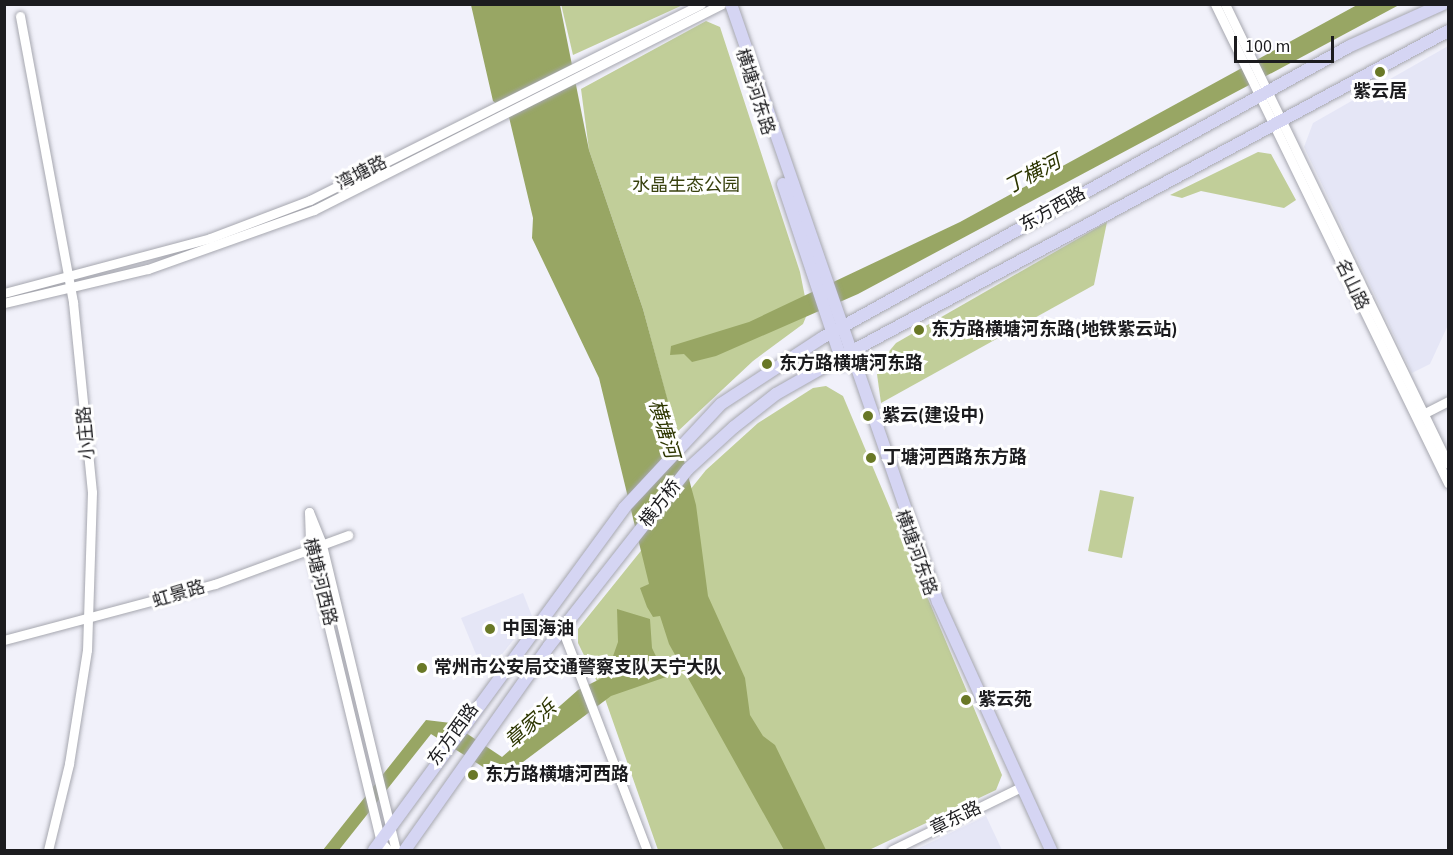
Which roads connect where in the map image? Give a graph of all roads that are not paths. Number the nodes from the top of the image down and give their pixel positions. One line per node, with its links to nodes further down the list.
1 (701, 4): 12 (street, 湾塘路)
2 (723, 4): 13 (main road, 横塘河东路); 14 (street)
3 (731, 4): 13 (main road, 横塘河东路)
4 (1215, 4): 9 (street)
5 (1225, 4): 9 (street)
6 (1443, 4): 10 (main road, 东方西路)
7 (20, 16): 12 (street, 小庄路)
8 (1449, 32): 11 (main road, 东方西路)
9 (1248, 62): 10 (street, 名山路)
10 (1261, 90): 11 (street, 名山路); 17 (main road, 东方西路)
11 (1276, 121): 18 (main road, 东方西路); 20 (street, 名山路)
12 (67, 278): 14 (street, 小庄路); 15 (street, 湾塘路)
13 (820, 281): 17 (main road, 横塘河东路)
14 (70, 289): 16 (street); 30 (street, 小庄路)
15 (4, 293)
16 (4, 303)
17 (836, 330): 18 (main road, 横塘河东路); 21 (main road, 东方西路)
18 (845, 356): 23 (main road, 东方西路); 33 (main road, 横塘河东路)
19 (1449, 401): 20 (street)
20 (1421, 415): 22 (street, 名山路); 24 (street, 名山路)
21 (681, 444): 25 (main road, 横方桥)
22 (1449, 464)
23 (688, 469): 27 (main road, 横方桥)
24 (1449, 483)
25 (624, 508): 34 (main road, 东方西路)
26 (348, 535): 28 (street, 虹景路)
27 (633, 539): 31 (main road, 东方西路)
28 (322, 545): 29 (street, 虹景路); 29 (street, 横塘河西路); 34 (street, 横塘河西路)
29 (310, 549): 30 (street, 虹景路); 35 (street, 横塘河西路)
30 (88, 621): 32 (street, 虹景路); 36 (street, 小庄路)
31 (562, 629): 38 (main road, 东方西路); 39 (street)
32 (4, 640)
33 (1021, 788): 40 (street, 章东路); 41 (main road, 横塘河东路)
34 (393, 823): 35 (main road, 东方西路); 37 (street, 横塘河西路)
35 (381, 848)
36 (48, 850)
37 (396, 850)
38 (405, 850)
39 (647, 850)
40 (892, 850)
41 (1051, 850)

